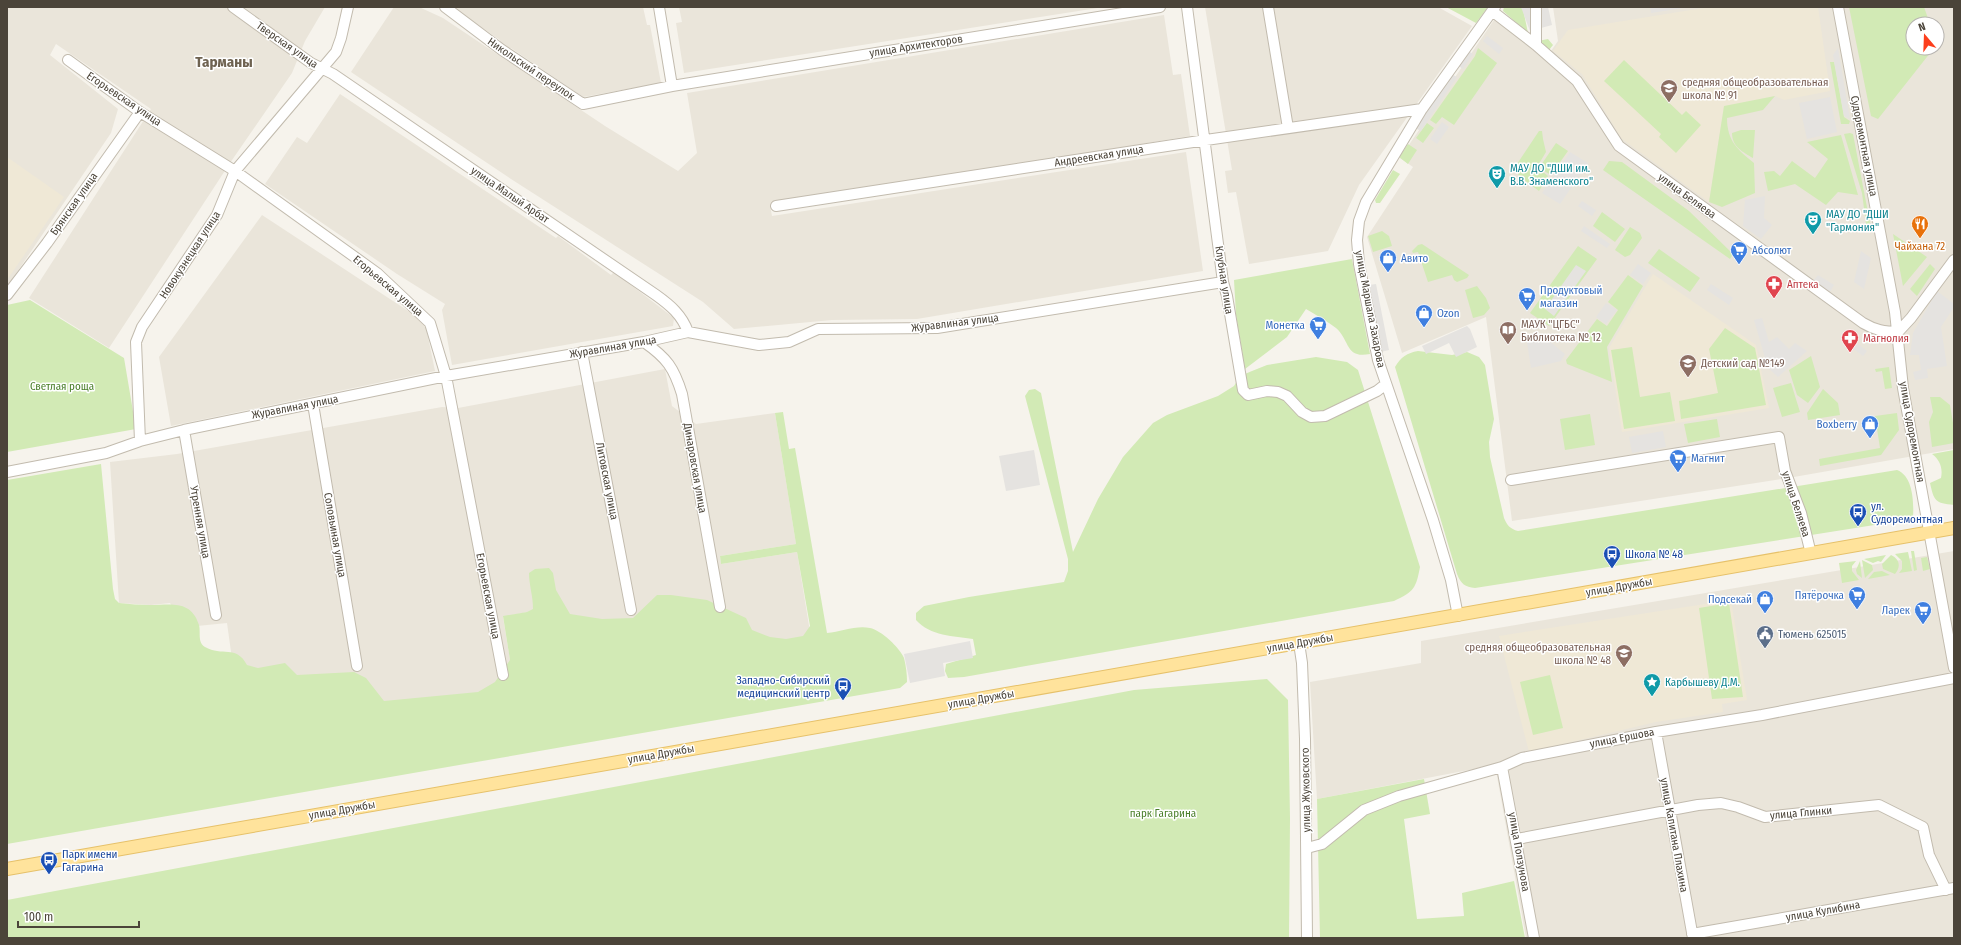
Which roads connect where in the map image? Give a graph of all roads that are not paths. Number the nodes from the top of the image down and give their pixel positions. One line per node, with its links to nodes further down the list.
1 (233, 7): 13 (street, Тверская улица)
2 (348, 7): 13 (street, Новокузнецкая улица)
3 (445, 7): 14 (street, Никольский переулок)
4 (659, 7): 14 (street)
5 (1160, 7): 14 (street, улица Архитекторов)
6 (1187, 7): 18 (street, Клубная улица)
7 (1268, 7): 17 (street)
8 (1536, 7): 11 (street)
9 (1838, 7): 25 (street, Судоремонтная улица)
10 (1493, 9): 11 (street, улица Беляева); 15 (street, улица Маршала Захарова)
11 (1536, 45): 25 (street, улица Беляева)
12 (68, 60): 16 (street, Егорьевская улица)
13 (321, 69): 19 (street, Новокузнецкая улица); 24 (street, улица Малый Арбат)
14 (672, 86)
15 (1422, 109): 17 (street, Андреевская улица); 29 (street, улица Маршала Захарова)
16 (140, 112): 19 (street, Егорьевская улица); 23 (street, Брянская улица)
17 (1288, 128): 18 (street, Андреевская улица)
18 (1206, 140): 20 (street, Андреевская улица); 22 (street, Клубная улица)
19 (236, 171): 28 (street, Егорьевская улица); 32 (street, Новокузнецкая улица)
20 (776, 206)
21 (1954, 260): 25 (street)
22 (1223, 282): 24 (street, Журавлиная улица); 29 (street, Клубная улица)
23 (7, 295)
24 (688, 332): 26 (street, Журавлиная улица)
25 (1898, 332): 36 (street, улица Судоремонтная)
26 (644, 342): 27 (street, Журавлиная улица); 38 (street, Динаровская улица)
27 (582, 352): 28 (street, Журавлиная улица); 39 (street, Литовская улица)
28 (446, 376): 30 (street, Журавлиная улица); 45 (street, Егорьевская улица)
29 (1386, 384): 41 (street, улица Маршала Захарова)
30 (313, 404): 31 (street, Журавлиная улица); 43 (street, Соловьиная улица)
31 (184, 430): 32 (street, Журавлиная улица); 40 (street, Утренняя улица)
32 (140, 441): 33 (street, Журавлиная улица)
33 (7, 472)
34 (1511, 480): 37 (street, улица Беляева)
35 (1954, 528): 36 (main road, улица Дружбы)
36 (1930, 532): 37 (main road, улица Дружбы); 44 (street)
37 (1811, 554): 41 (main road, улица Дружбы)
38 (720, 607)
39 (631, 610)
40 (216, 615)
41 (1458, 616): 42 (main road, улица Дружбы)
42 (1299, 643): 51 (street, улица Жуковского); 52 (main road, улица Дружбы)
43 (357, 666)
44 (1954, 668)
45 (503, 675)
46 (1954, 678): 47 (street, улица Ершова)
47 (1656, 732): 48 (street, улица Ершова); 49 (street, улица Капитана Плахина)
48 (1502, 767): 50 (street, улица Ползунова); 51 (street, улица Ершова)
49 (1669, 810): 50 (street, улица Глинки); 53 (street, улица Глинки); 54 (street, улица Капитана Плахина)
50 (1517, 840): 56 (street, улица Ползунова)
51 (1307, 848): 55 (street, улица Жуковского)
52 (7, 868)
53 (1950, 889): 54 (street, улица Кулибина)
54 (1693, 936)
55 (1307, 938)
56 (1534, 938)

